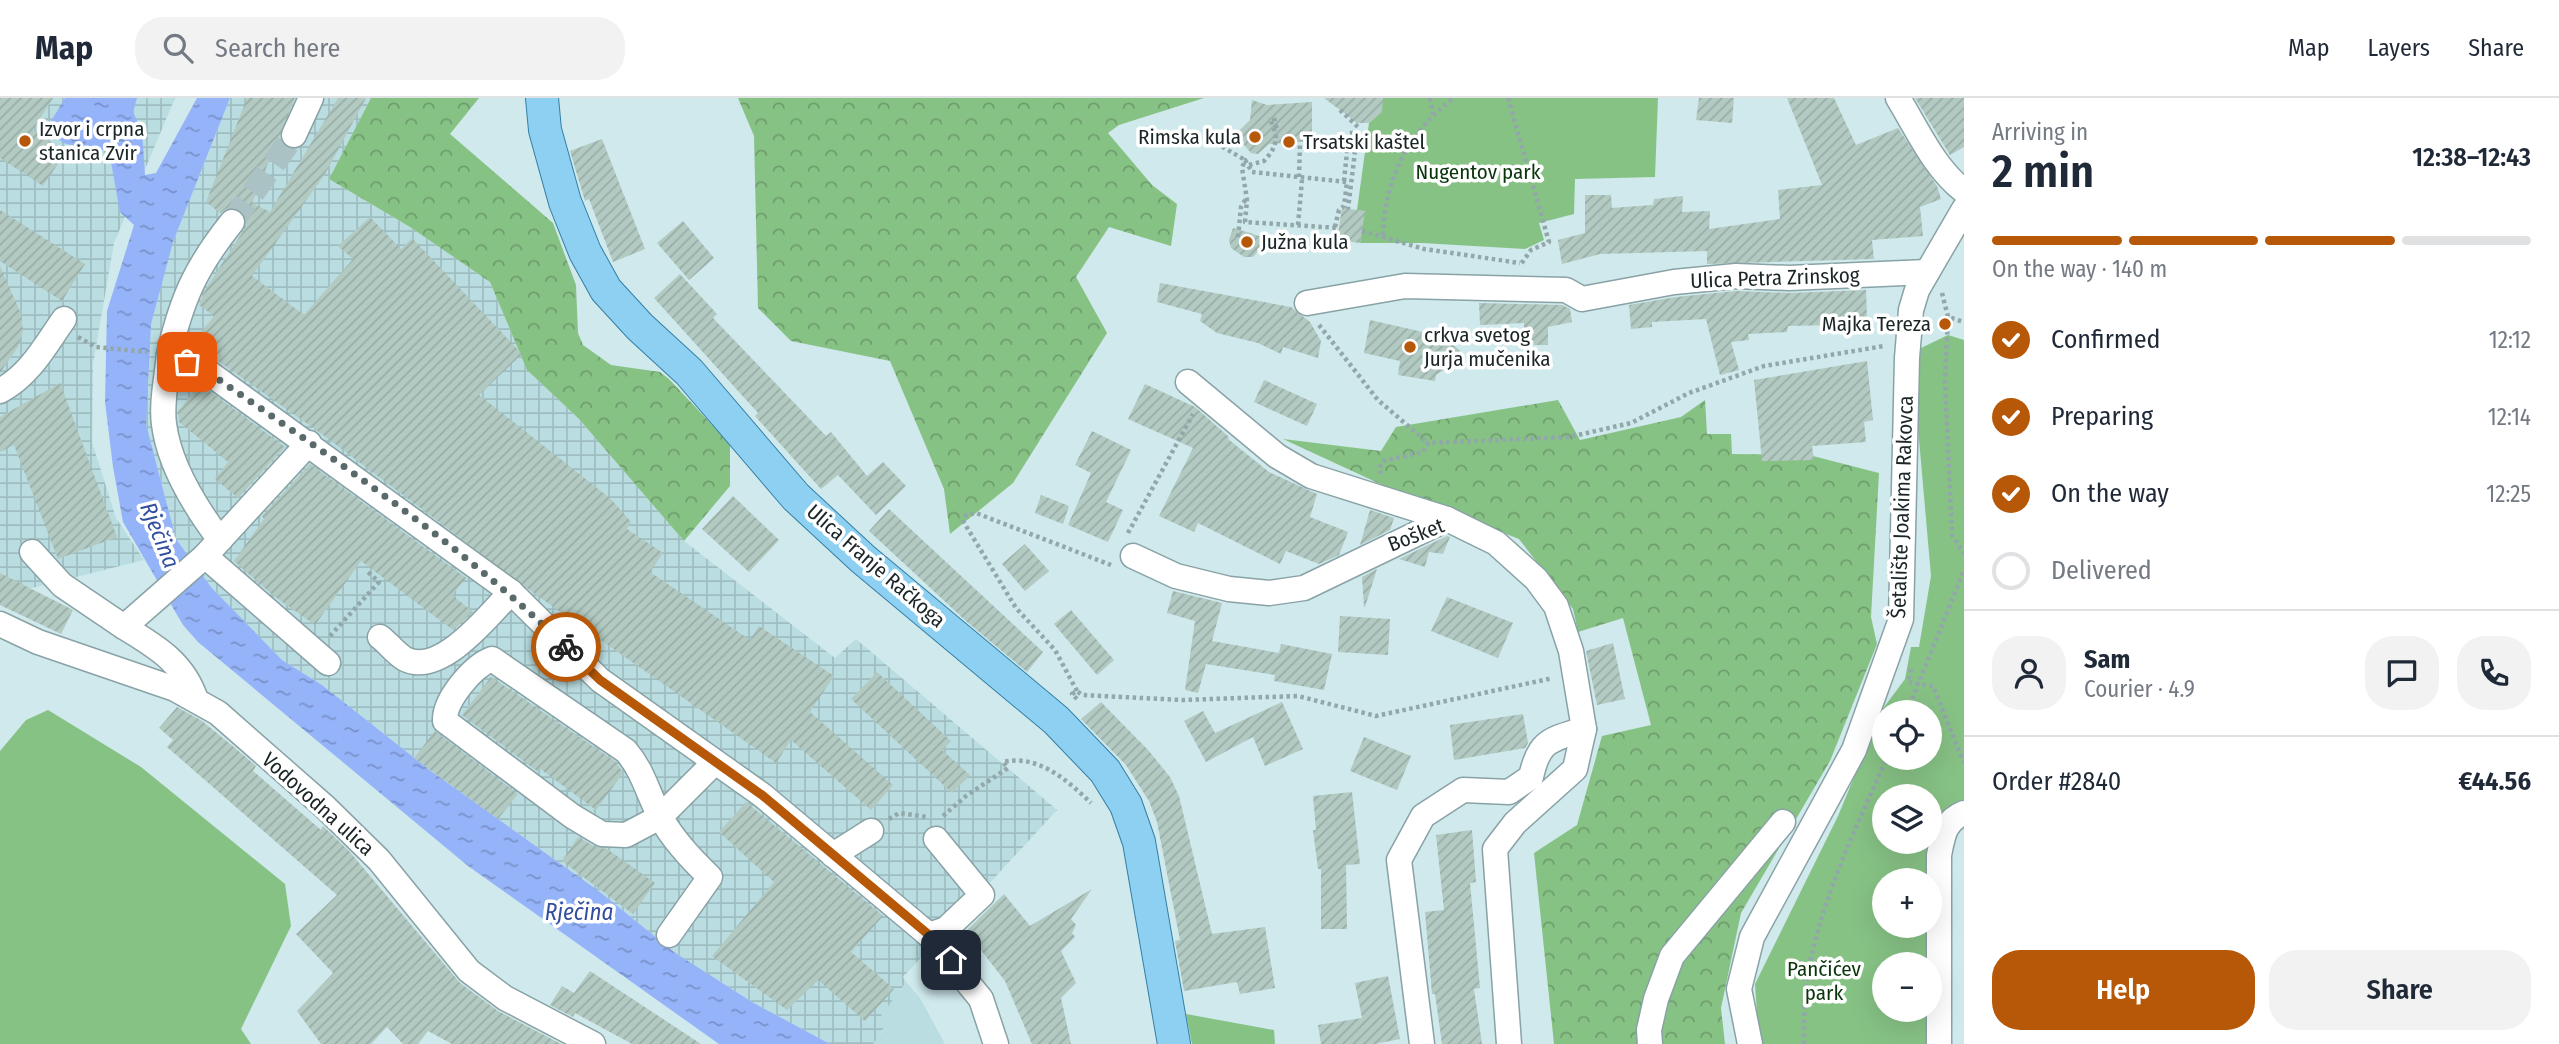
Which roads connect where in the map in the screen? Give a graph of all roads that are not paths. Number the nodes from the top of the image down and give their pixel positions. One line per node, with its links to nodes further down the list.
1 (312, 98): 4 (street)
2 (542, 98): 37 (main road, Ulica Franje Račkoga)
3 (1898, 98): 5 (street)
4 (294, 135)
5 (1964, 191)
6 (1964, 209): 8 (street, Šetalište Joakima Rakovca)
7 (232, 222): 11 (street)
8 (1929, 280): 9 (street, Ulica Petra Zrinskog); 41 (street, Šetalište Joakima Rakovca)
9 (1307, 303)
10 (64, 318): 13 (street)
11 (169, 354): 14 (street); 16 (street)
12 (1195, 389): 15 (street)
13 (0, 391)
14 (309, 443): 16 (street); 19 (street)
15 (1447, 519): 18 (street, Bošket); 25 (street, Bošket)
16 (213, 548): 21 (street); 23 (street)
17 (32, 552): 21 (street)
18 (1124, 552)
19 (510, 592): 22 (street); 26 (street)
20 (0, 624): 24 (street, Vodovodna ulica)
21 (124, 627): 24 (street)
22 (380, 637)
23 (321, 657)
24 (196, 700): 35 (street, Vodovodna ulica)
25 (1584, 729): 38 (street); 39 (street, Bošket)
26 (715, 762): 28 (street); 32 (street)
27 (1964, 813): 42 (street)
28 (660, 817): 28 (street); 33 (street)
29 (1783, 822): 40 (street)
30 (871, 831): 32 (street)
31 (936, 839): 34 (street)
32 (832, 855): 34 (street)
33 (669, 934)
34 (929, 935): 36 (street)
35 (593, 1044)
36 (996, 1044)
37 (1174, 1044)
38 (1422, 1044)
39 (1509, 1044)
40 (1650, 1044)
41 (1750, 1044)
42 (1939, 1044)

